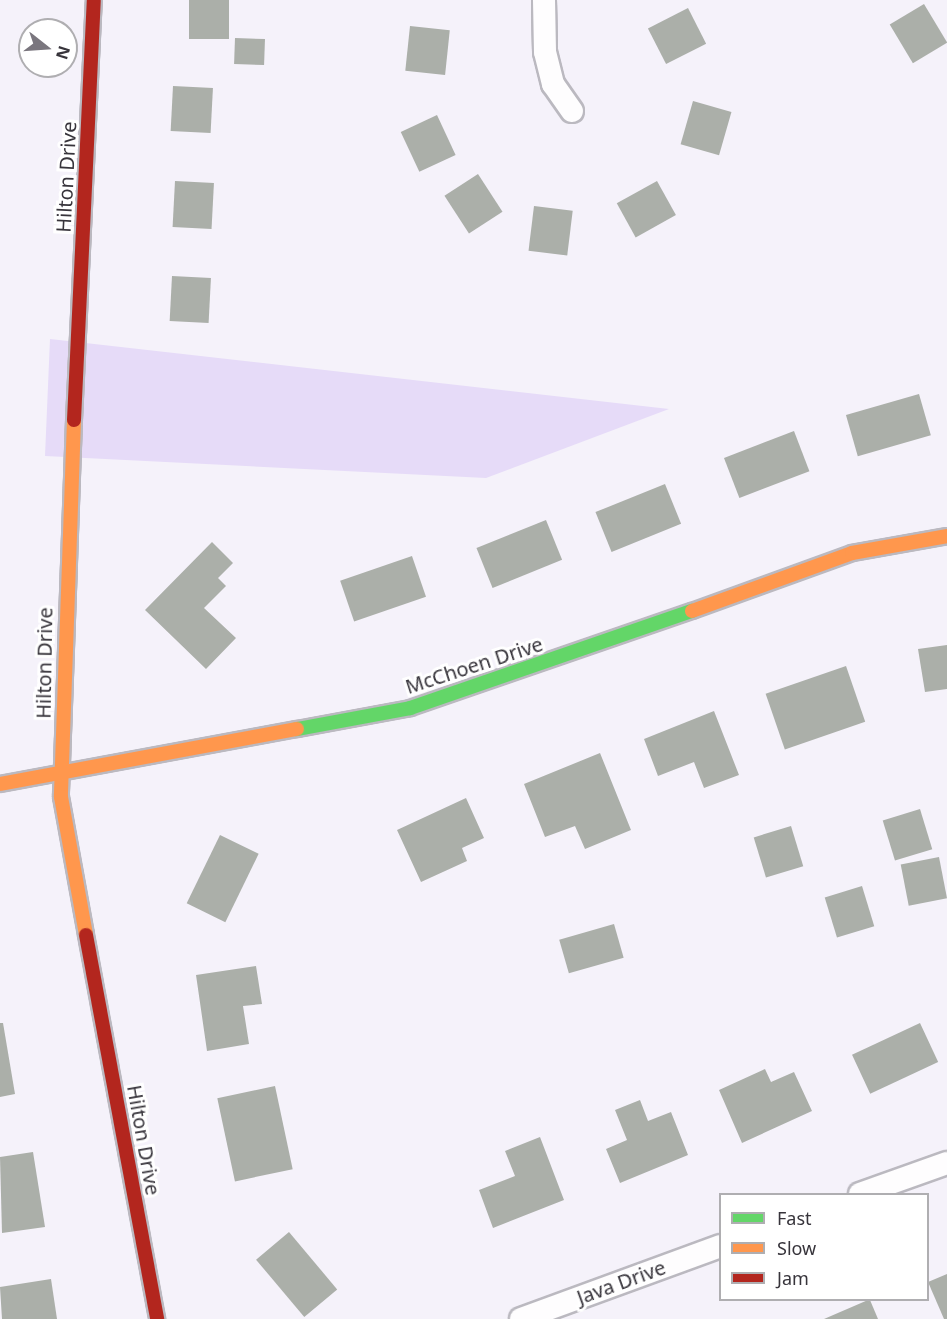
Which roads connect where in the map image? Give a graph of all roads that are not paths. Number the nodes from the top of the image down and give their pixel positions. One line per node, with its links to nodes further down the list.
1 (94, 0): 5 (street, Hilton Drive)
2 (544, 0): 3 (street)
3 (572, 111)
4 (947, 536): 5 (street, McChoen Drive)
5 (61, 773): 6 (street, McChoen Drive); 10 (street, Hilton Drive)
6 (0, 784)
7 (947, 1163): 8 (street)
8 (863, 1193)
9 (719, 1246): 11 (street, Java Drive)
10 (157, 1319)
11 (521, 1319)

